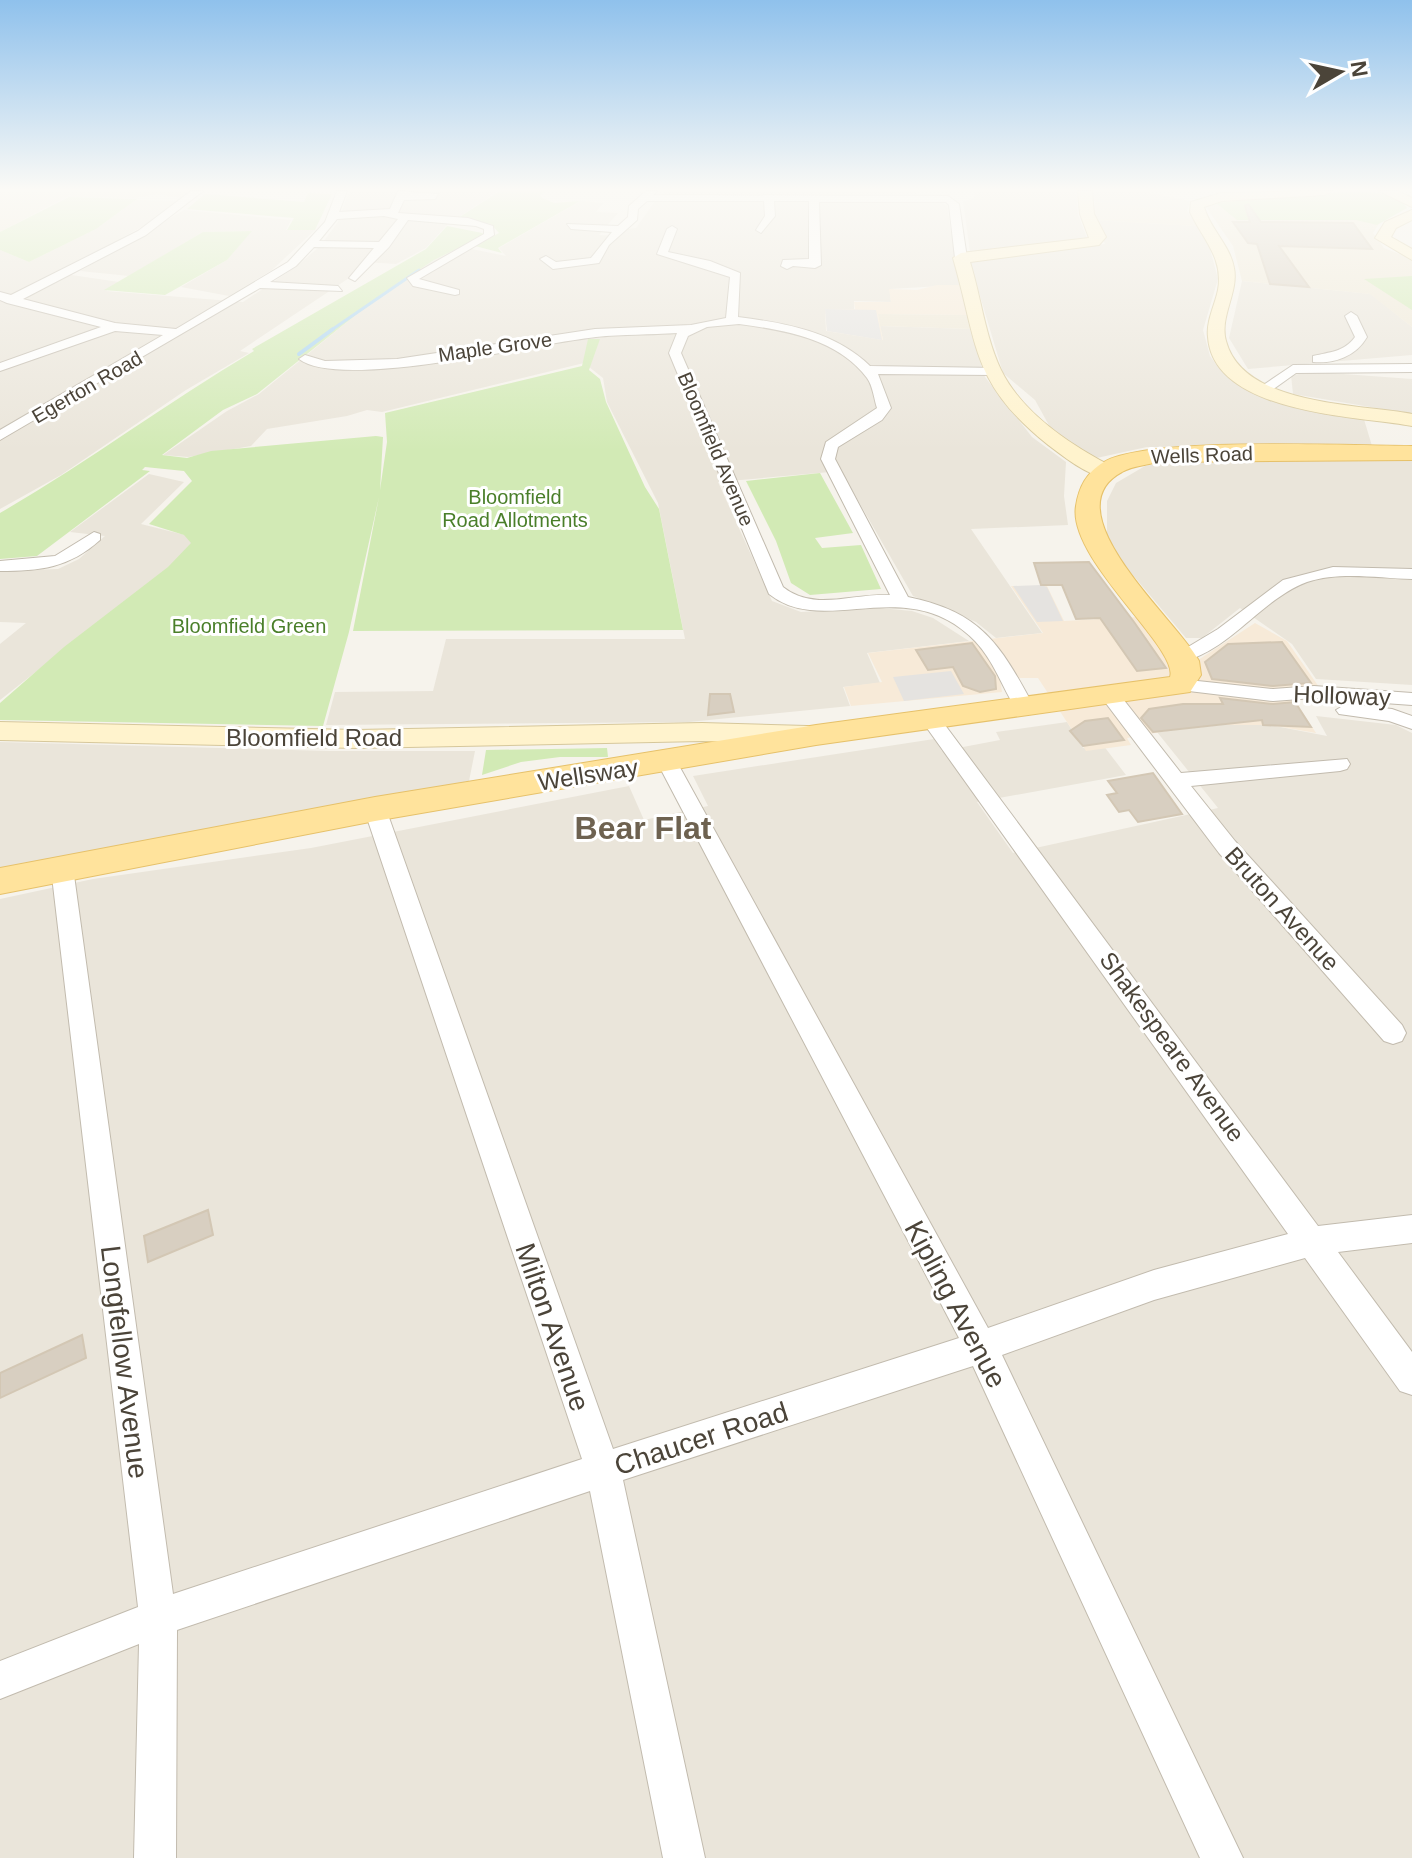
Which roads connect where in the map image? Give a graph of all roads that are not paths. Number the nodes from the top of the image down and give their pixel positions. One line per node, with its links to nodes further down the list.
1 (48, 278): 10 (street)
2 (269, 278): 8 (street, Egerton Road)
3 (359, 278): 8 (street)
4 (414, 278): 9 (street)
5 (736, 278): 12 (street)
6 (966, 278): 21 (street)
7 (1227, 278): 22 (street)
8 (259, 285): 15 (street, Egerton Road)
9 (455, 292)
10 (5, 298): 13 (street)
11 (1351, 316): 19 (street)
12 (732, 321): 14 (street); 20 (street)
13 (114, 327): 15 (street); 17 (street)
14 (687, 328): 16 (street, Maple Grove); 30 (street, Bloomfield Avenue)
15 (171, 334): 24 (street, Egerton Road)
16 (305, 359)
17 (0, 367)
18 (1412, 368): 19 (street)
19 (1293, 369): 22 (street)
20 (871, 370): 21 (street); 30 (street)
21 (992, 371): 26 (street)
22 (1263, 390): 23 (street)
23 (1412, 420)
24 (0, 436)
25 (1412, 453): 26 (main road, Wells Road)
26 (1105, 472): 31 (main road)
27 (94, 537): 28 (street)
28 (0, 566)
29 (1412, 574): 31 (street)
30 (902, 602): 35 (street, Bloomfield Avenue)
31 (1180, 671): 32 (main road, Wellsway); 33 (street)
32 (1109, 694): 35 (main road, Wellsway); 43 (street, Bruton Avenue)
33 (1273, 695): 34 (street, Holloway); 37 (street)
34 (1412, 699)
35 (1023, 705): 36 (main road, Wellsway)
36 (929, 717): 40 (main road, Wellsway); 49 (street, Shakespeare Avenue)
37 (1412, 723)
38 (0, 731): 39 (street, Bloomfield Road)
39 (628, 735): 40 (street, Bloomfield Road); 41 (street)
40 (816, 735): 41 (main road, Wellsway)
41 (667, 762): 44 (main road, Wellsway); 50 (street, Kipling Avenue)
42 (1340, 764): 43 (street)
43 (1177, 780): 47 (street, Bruton Avenue)
44 (375, 809): 45 (main road, Wellsway); 52 (street, Milton Avenue)
45 (62, 868): 46 (main road, Wellsway); 53 (street, Longfellow Avenue)
46 (0, 881)
47 (1393, 1033)
48 (1412, 1229): 49 (street, Chaucer Road)
49 (1314, 1241): 50 (street, Chaucer Road); 51 (street, Shakespeare Avenue)
50 (981, 1347): 52 (street, Chaucer Road); 57 (street, Kipling Avenue)
51 (1412, 1379)
52 (603, 1470): 53 (street, Chaucer Road); 56 (street, Milton Avenue)
53 (158, 1618): 54 (street, Chaucer Road); 55 (street, Longfellow Avenue)
54 (0, 1680)
55 (155, 1858)
56 (684, 1858)
57 (1222, 1858)

